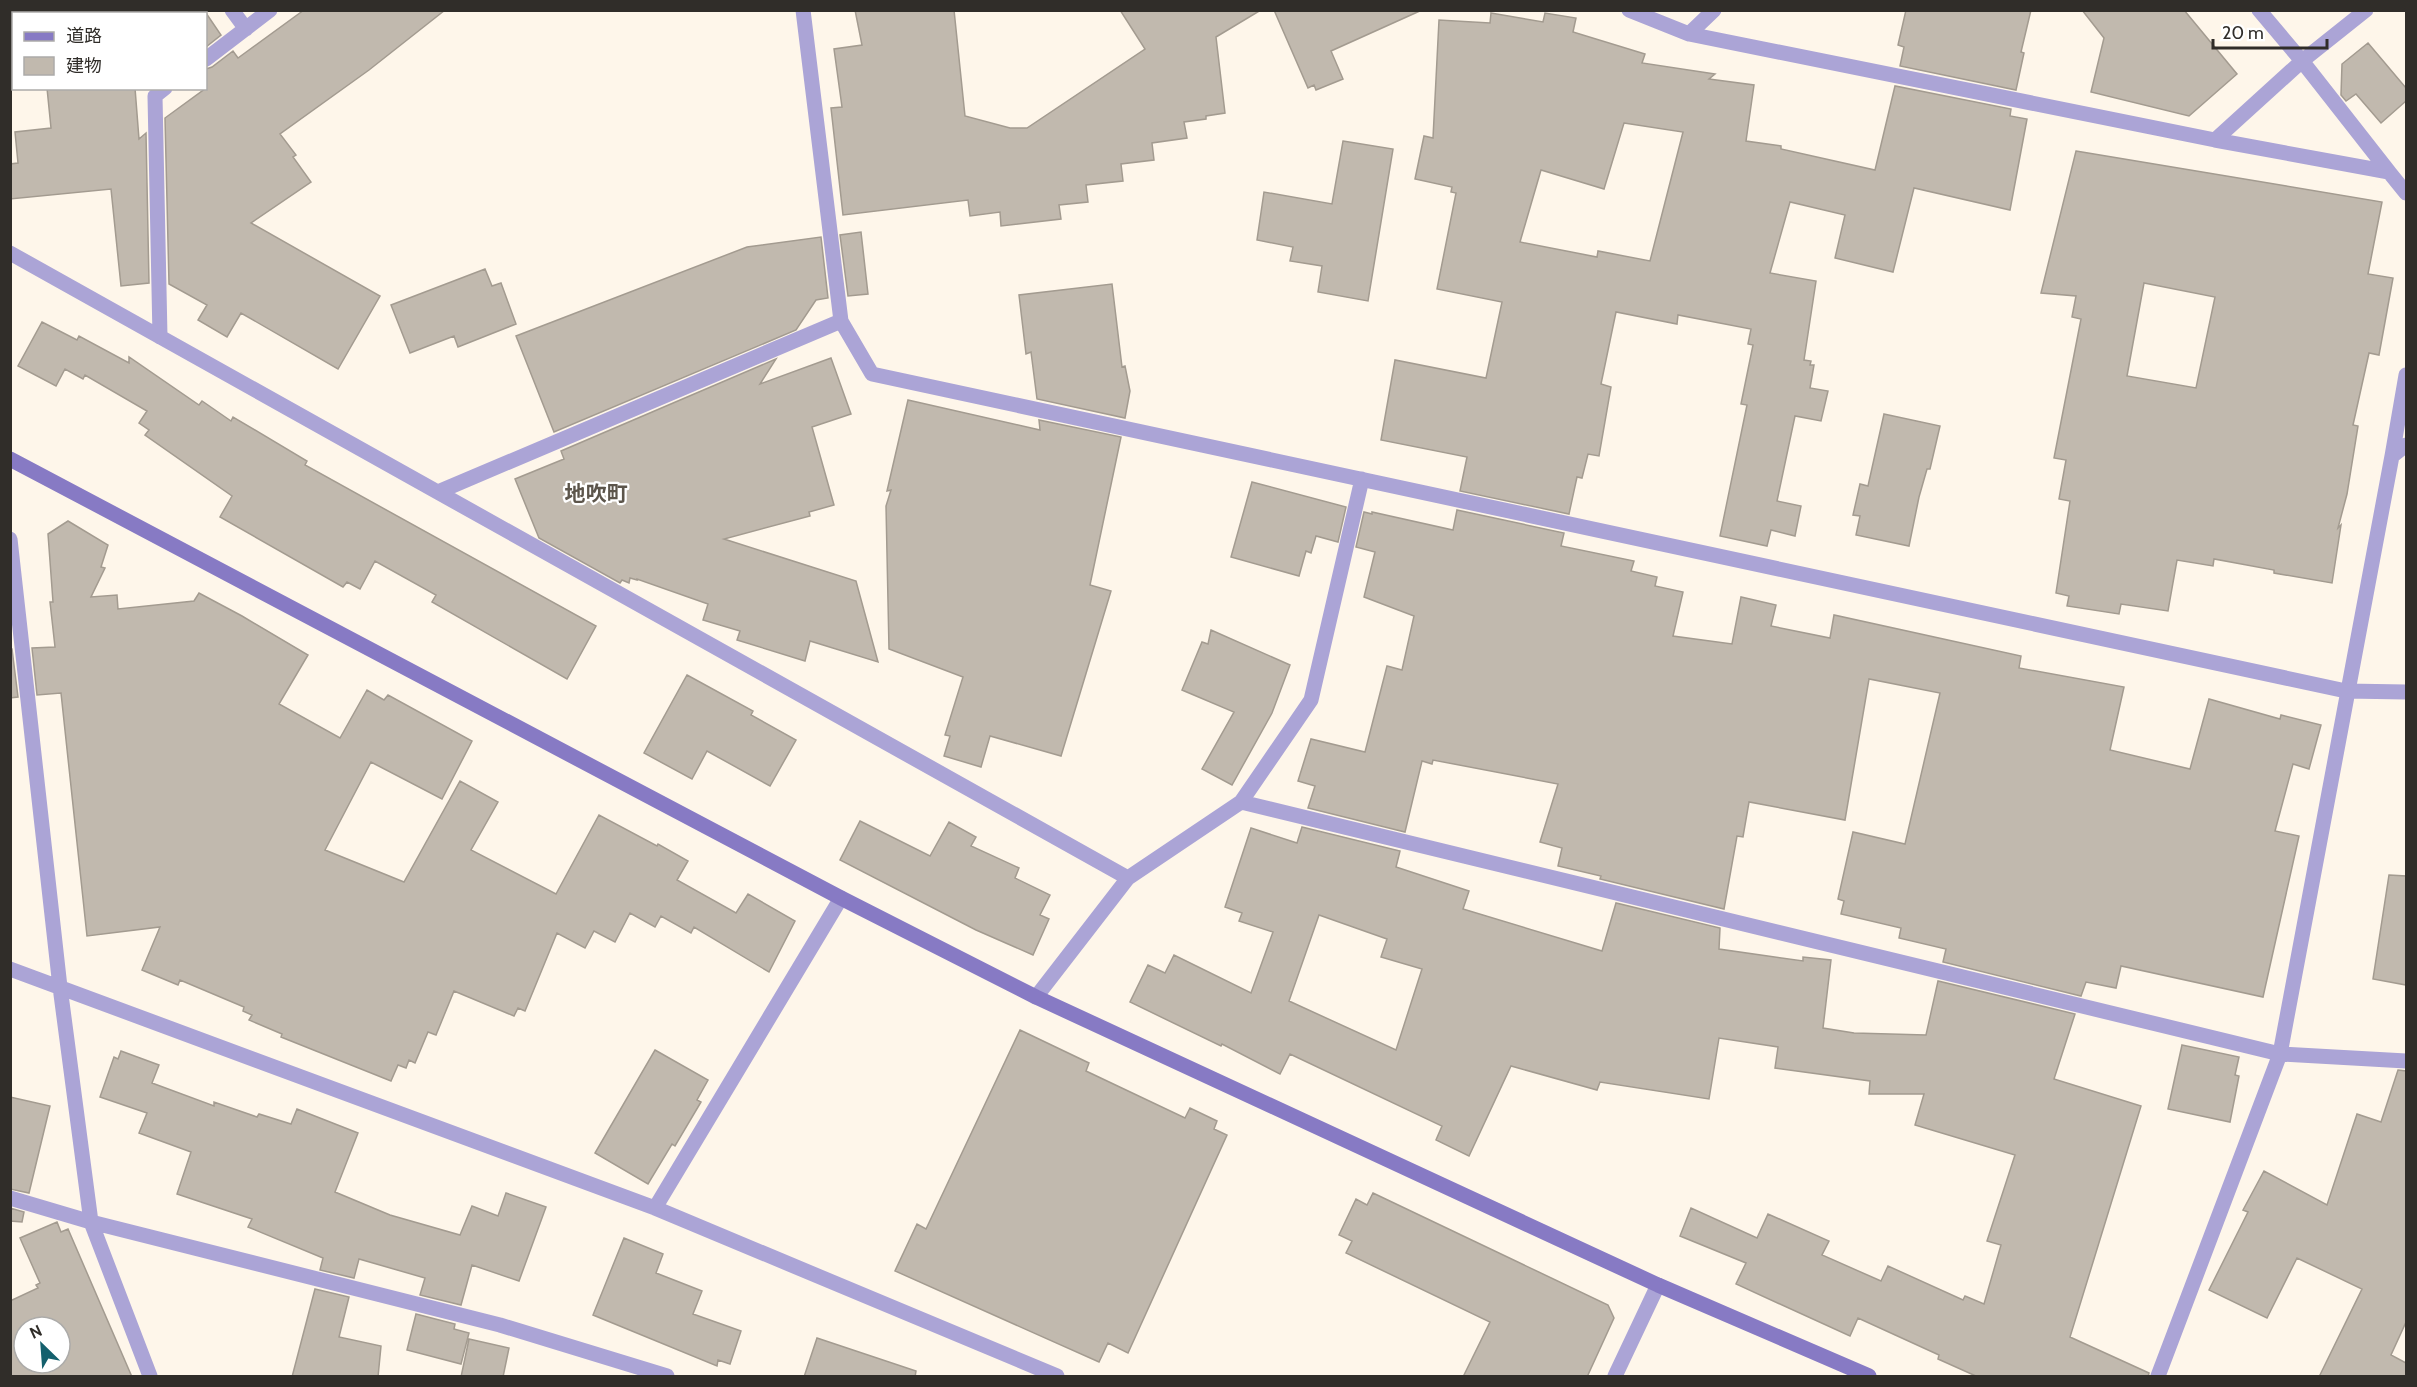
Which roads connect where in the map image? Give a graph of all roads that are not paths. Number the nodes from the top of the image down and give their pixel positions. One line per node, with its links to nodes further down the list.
1 (232, 10): 8 (street)
2 (270, 10): 8 (street)
3 (803, 10): 17 (street)
4 (1629, 10): 9 (street)
5 (1714, 10): 9 (street)
6 (2259, 10): 11 (street)
7 (2366, 10): 11 (street)
8 (246, 29): 10 (street)
9 (1689, 33): 13 (street)
10 (207, 58)
11 (2302, 61): 13 (street); 14 (street)
12 (162, 90): 18 (street)
13 (2215, 140): 14 (street)
14 (2389, 172): 15 (street)
15 (2406, 193)
16 (10, 253): 18 (street)
17 (841, 321): 23 (street); 24 (street)
18 (160, 337): 24 (street)
19 (2406, 375): 21 (street)
20 (2406, 445): 21 (street)
21 (2392, 456): 26 (street)
22 (10, 459): 30 (street)
23 (1362, 479): 26 (street); 28 (street)
24 (438, 492): 29 (street)
25 (10, 539): 32 (street)
26 (2346, 691): 27 (street); 34 (street)
27 (2406, 692)
28 (1241, 802): 29 (street); 34 (street)
29 (1128, 878): 33 (street)
30 (841, 898): 33 (street); 37 (street)
31 (10, 969): 32 (street)
32 (60, 987): 37 (street); 38 (street)
33 (1036, 997): 39 (street)
34 (2280, 1053): 35 (street); 45 (street)
35 (2406, 1061)
36 (10, 1198): 38 (street)
37 (655, 1208): 42 (street)
38 (91, 1222): 40 (street); 41 (street)
39 (1658, 1285): 43 (street); 44 (street)
40 (150, 1377)
41 (667, 1377)
42 (1058, 1377)
43 (1615, 1377)
44 (1869, 1377)
45 (2158, 1377)

